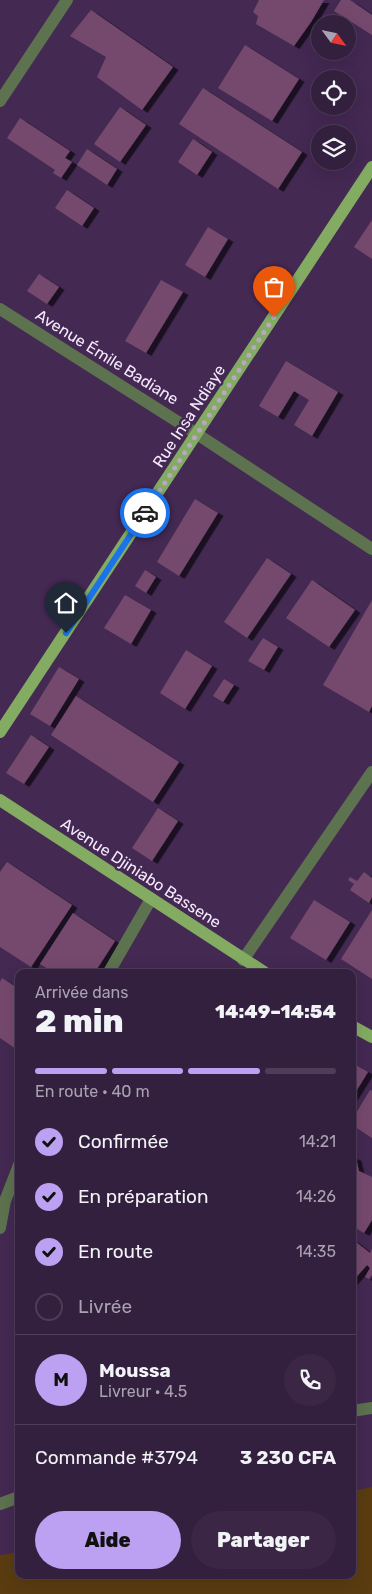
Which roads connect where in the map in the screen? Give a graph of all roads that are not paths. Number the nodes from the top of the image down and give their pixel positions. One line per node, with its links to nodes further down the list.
1 (67, 0): 2 (street)
2 (0, 101)
3 (372, 167): 5 (main road, Rue Insa Ndiaye)
4 (0, 309): 5 (street, Avenue Émile Badiane)
5 (197, 434): 6 (street, Avenue Émile Badiane); 7 (main road, Rue Insa Ndiaye)
6 (372, 549)
7 (0, 732)
8 (372, 772): 11 (street)
9 (0, 800): 10 (main road, Avenue Djiniabo Bassene)
10 (151, 899): 11 (main road, Avenue Djiniabo Bassene); 12 (street)
11 (243, 960): 13 (main road, Avenue Djiniabo Bassene)
12 (111, 969)
13 (259, 969)
14 (356, 1028): 15 (main road)
15 (372, 1037)
16 (15, 1176): 17 (street)
17 (0, 1228)
18 (372, 1408): 19 (street)
19 (356, 1410)
20 (15, 1498): 21 (street)
21 (0, 1504)

